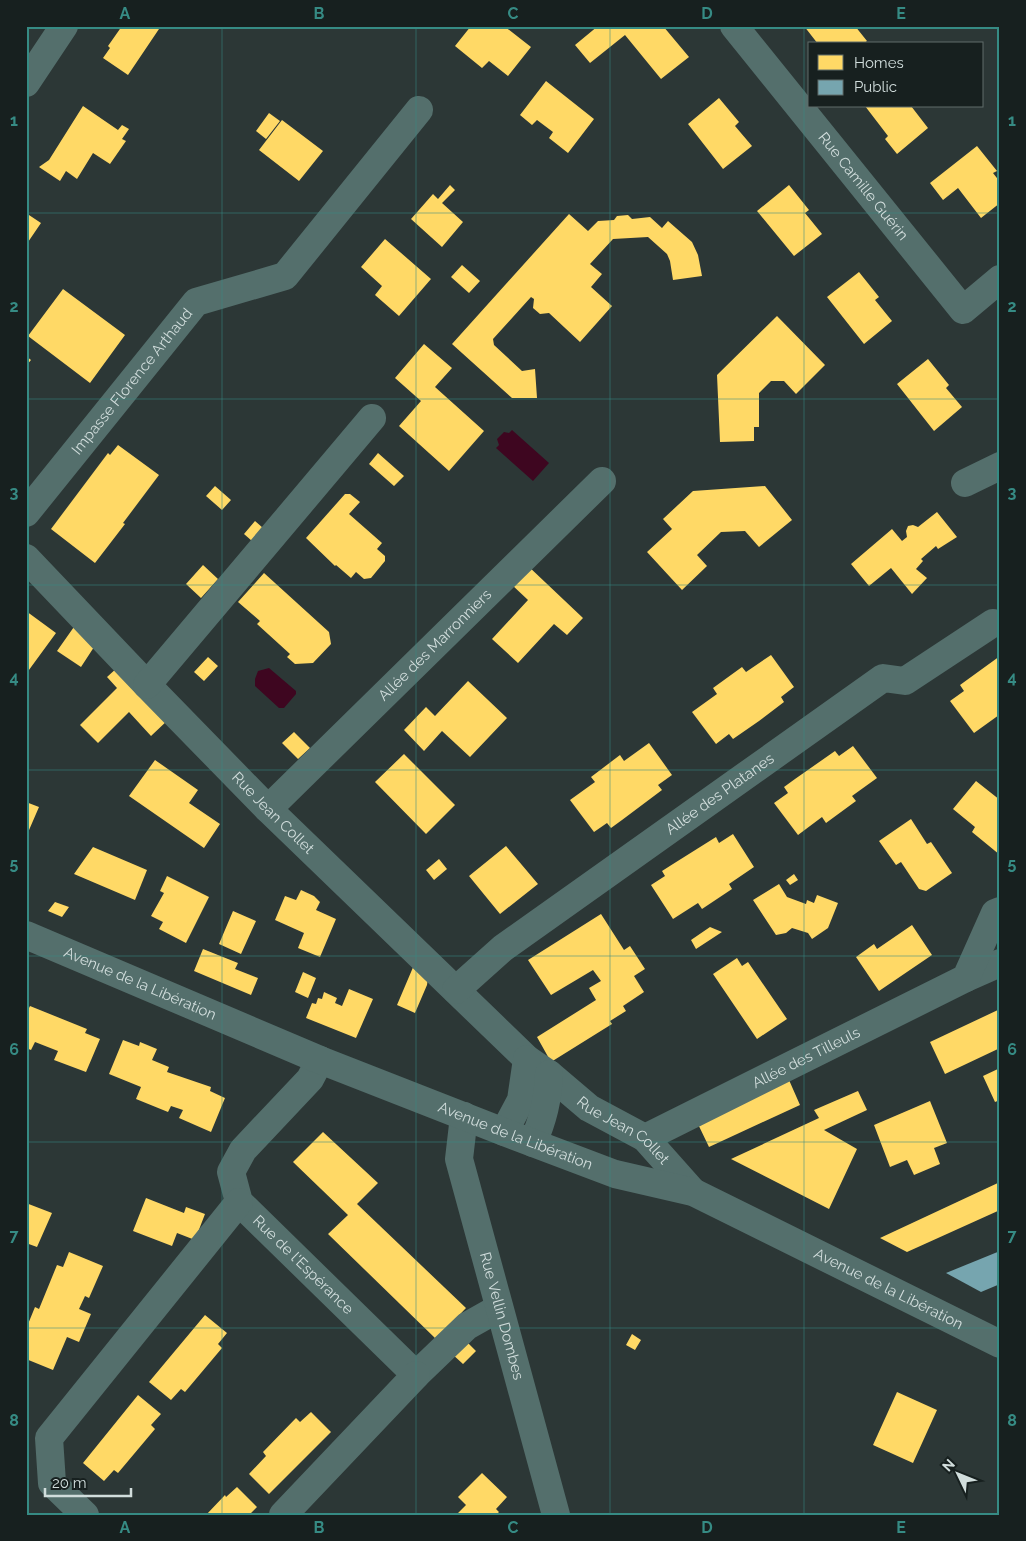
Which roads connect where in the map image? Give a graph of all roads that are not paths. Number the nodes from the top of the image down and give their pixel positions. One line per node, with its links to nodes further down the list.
1 (64, 26): 3 (street)
2 (734, 26): 5 (street, Rue Camille Guérin)
3 (26, 83)
4 (419, 110): 10 (street, Impasse Florence Arthaud)
5 (1000, 280)
6 (372, 418): 13 (street)
7 (1000, 466): 9 (street)
8 (602, 481): 14 (street, Allée des Marronniers)
9 (965, 483)
10 (26, 513)
11 (26, 558): 13 (street, Rue Jean Collet)
12 (993, 623): 19 (street, Allée des Platanes)
13 (147, 685): 14 (street, Rue Jean Collet)
14 (268, 808): 19 (street, Rue Jean Collet)
15 (1000, 911): 18 (street)
16 (26, 935): 20 (street, Avenue de la Libération)
17 (1000, 963): 18 (street, Allée des Tilleuls)
18 (966, 978): 24 (street, Allée des Tilleuls)
19 (456, 990): 21 (street, Rue Jean Collet)
20 (320, 1060): 22 (street, Avenue de la Libération); 27 (street)
21 (538, 1066): 23 (street); 24 (street, Rue Jean Collet); 25 (street)
22 (464, 1116): 23 (street, Avenue de la Libération); 28 (street, Rue Vellin Dombes)
23 (504, 1132): 25 (street, Avenue de la Libération)
24 (645, 1138): 26 (street, Rue Jean Collet)
25 (534, 1143): 26 (street, Avenue de la Libération)
26 (693, 1192): 29 (street, Avenue de la Libération)
27 (239, 1202): 30 (street, Rue de l'Espérance); 31 (street)
28 (499, 1308): 30 (street); 33 (street, Rue Vellin Dombes)
29 (1000, 1344)
30 (416, 1375): 32 (street)
31 (85, 1515)
32 (283, 1515)
33 (556, 1515)

